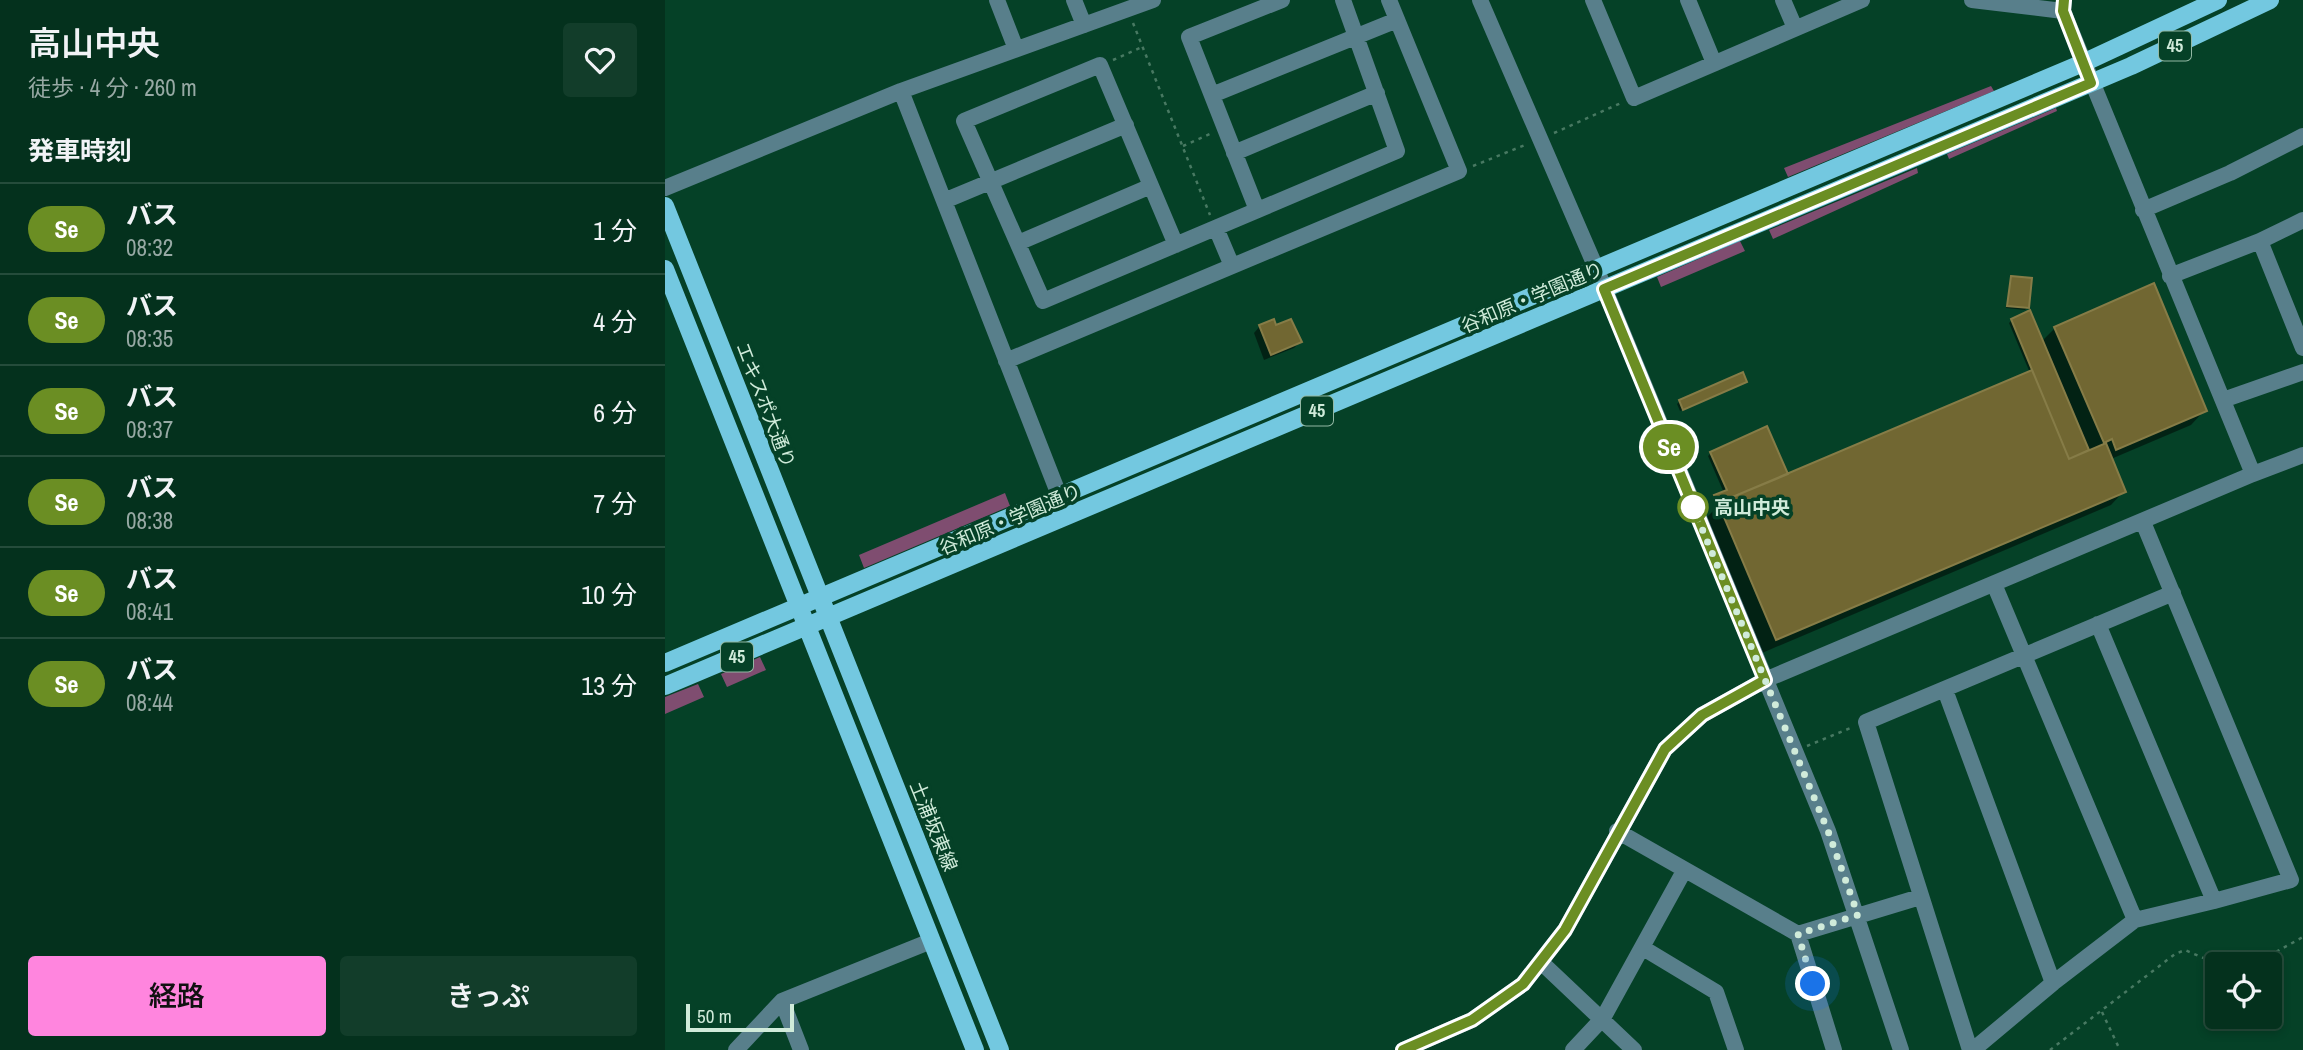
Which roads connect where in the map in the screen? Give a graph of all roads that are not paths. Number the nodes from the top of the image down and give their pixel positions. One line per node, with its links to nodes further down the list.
1 (997, 0): 20 (street)
2 (1074, 0): 17 (street)
3 (1153, 0): 17 (street)
4 (1282, 0): 26 (street)
5 (1343, 0): 19 (street)
6 (1389, 0): 16 (street)
7 (1480, 0): 43 (street)
8 (1593, 0): 21 (street)
9 (1688, 0): 21 (street)
10 (1783, 0): 18 (street)
11 (1862, 0): 18 (street)
12 (1972, 0): 15 (street)
13 (2218, 0): 22 (main road, 谷和原・学園通り / 45)
14 (2270, 0): 23 (main road, 谷和原・学園通り / 45)
15 (2063, 5): 22 (street)
16 (1397, 20): 19 (street); 42 (street)
17 (1084, 25): 20 (street)
18 (1795, 28): 21 (street)
19 (1356, 36): 25 (street); 26 (street)
20 (1016, 49): 24 (street)
21 (1714, 63)
22 (2083, 63): 23 (street); 43 (main road, 谷和原・学園通り / 45)
23 (2091, 83): 36 (street); 46 (main road, 谷和原・学園通り / 45)
24 (901, 91): 32 (street); 33 (street)
25 (1377, 93): 29 (street); 35 (street)
26 (1212, 95): 29 (street)
27 (1126, 125): 30 (street); 30 (street); 31 (street)
28 (2303, 136): 36 (street)
29 (1234, 153): 35 (street)
30 (991, 181): 33 (street); 40 (street)
31 (1151, 186): 40 (street); 41 (street)
32 (665, 188)
33 (944, 201): 48 (street)
34 (665, 206): 57 (main road, エキスポ大通り)
35 (1257, 210): 38 (street)
36 (2143, 210): 45 (street)
37 (2303, 219): 39 (street)
38 (1216, 228): 41 (street); 42 (street)
39 (2260, 241): 45 (street); 47 (street)
40 (1018, 243): 41 (street)
41 (1176, 244)
42 (1232, 266): 48 (street)
43 (1596, 268): 46 (street); 53 (main road, 谷和原・学園通り / 45)
44 (665, 269): 58 (main road)
45 (2170, 276): 50 (street)
46 (1604, 289): 59 (main road, 谷和原・学園通り / 45); 64 (street)
47 (2303, 348)
48 (1006, 361): 53 (street)
49 (2303, 372): 50 (street)
50 (2223, 400): 52 (street)
51 (2303, 455): 52 (street)
52 (2253, 474): 54 (street)
53 (1059, 495): 57 (main road, 谷和原・学園通り / 45)
54 (2143, 522): 55 (street); 56 (street)
55 (1994, 584): 62 (street); 64 (street)
56 (2173, 593): 60 (street); 70 (street)
57 (820, 598): 58 (main road, 谷和原・学園通り / 45); 59 (main road, エキスポ大通り)
58 (799, 606): 61 (main road); 63 (main road, 45)
59 (828, 619): 61 (main road, 谷和原・学園通り / 45); 83 (main road, 土浦坂東線)
60 (2098, 624): 62 (street); 70 (street)
61 (808, 627): 65 (main road, 45); 74 (main road)
62 (2024, 656): 66 (street); 72 (street)
63 (665, 663)
64 (1765, 680): 67 (street); 71 (street)
65 (665, 686)
66 (1945, 690): 69 (street); 77 (street)
67 (1617, 831): 68 (street); 76 (street)
68 (1684, 871): 73 (street); 75 (street)
69 (1920, 897): 71 (street); 90 (street)
70 (2214, 901): 72 (street)
71 (1858, 915): 73 (street); 89 (street)
72 (2135, 920): 77 (street)
73 (1798, 934): 88 (street)
74 (932, 941): 78 (street); 82 (main road)
75 (1643, 948): 79 (street); 87 (street)
76 (1542, 963): 79 (street); 84 (street)
77 (2053, 983): 90 (street)
78 (782, 1000): 80 (street); 81 (street)
79 (1603, 1018): 85 (street); 86 (street)
80 (736, 1050)
81 (801, 1050)
82 (975, 1050)
83 (1000, 1050)
84 (1403, 1050)
85 (1573, 1050)
86 (1634, 1050)
87 (1736, 1050)
88 (1834, 1050)
89 (1901, 1050)
90 (1972, 1050)

